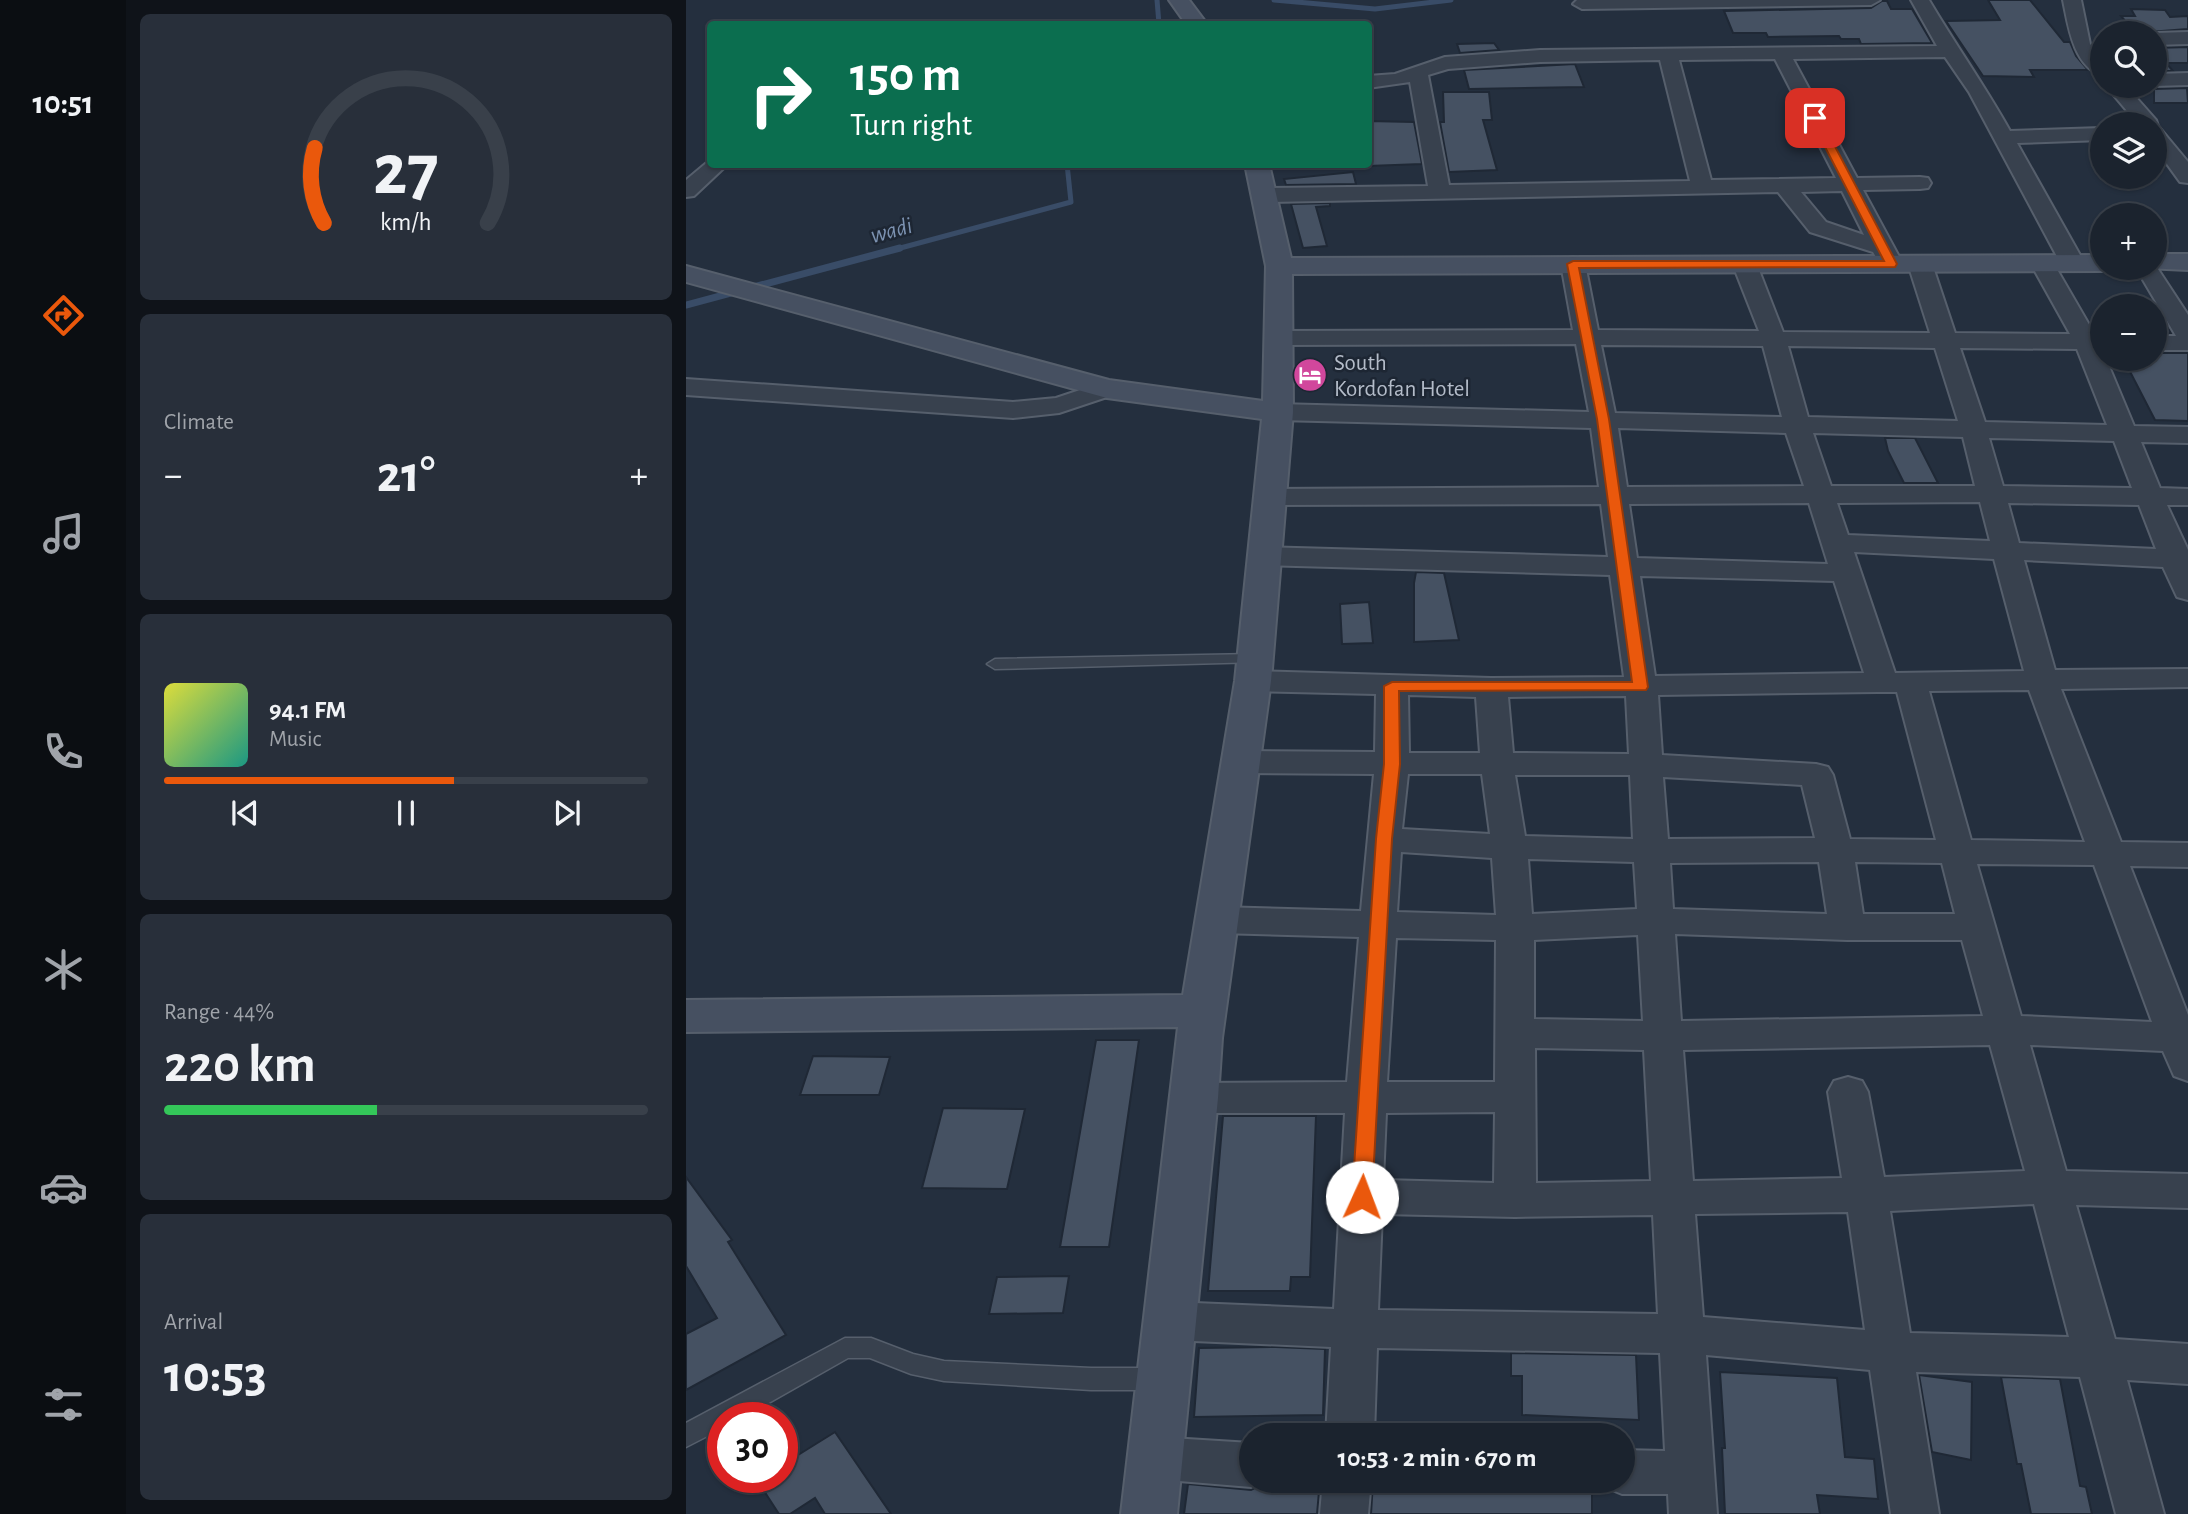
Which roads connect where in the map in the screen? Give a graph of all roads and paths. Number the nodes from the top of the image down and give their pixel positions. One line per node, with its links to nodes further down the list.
1 (1179, 0): 7 (street)
2 (1871, 0): 5 (street)
3 (1920, 0): 12 (street)
4 (2072, 0): 10 (street)
5 (1644, 2): 6 (street)
6 (1582, 4)
7 (1194, 21)
8 (2188, 38): 9 (street)
9 (2167, 39)
10 (2080, 40): 11 (street); 14 (street)
11 (2090, 40)
12 (1950, 51): 13 (street); 23 (street)
13 (1781, 53): 15 (street); 29 (street)
14 (2090, 53)
15 (1668, 55): 16 (street); 31 (street)
16 (1418, 73): 19 (street); 33 (street)
17 (2188, 79): 18 (street)
18 (2167, 80)
19 (1372, 82)
20 (2127, 98): 21 (street)
21 (2140, 112)
22 (2090, 134): 23 (street)
23 (2003, 137): 40 (street)
24 (2167, 145): 26 (street)
25 (713, 168): 32 (street)
26 (2188, 177)
27 (1261, 180): 33 (street); 42 (street)
28 (1920, 183): 29 (street)
29 (1849, 184): 30 (street); 34 (street)
30 (1784, 185): 31 (street); 34 (street)
31 (1702, 187): 33 (street)
32 (686, 191)
33 (1440, 192)
34 (1898, 259): 39 (street); 41 (street); 50 (street)
35 (2167, 262): 36 (street)
36 (2188, 262)
37 (2090, 263): 40 (street)
38 (1573, 264): 41 (street); 42 (street); 47 (street)
39 (2043, 264): 40 (street); 46 (street)
40 (2073, 264)
41 (1745, 265): 49 (street)
42 (1279, 266): 48 (street)
43 (686, 274): 56 (street)
44 (2155, 280): 45 (street)
45 (2188, 335)
46 (2090, 336)
47 (1587, 337): 48 (street); 49 (street); 58 (street)
48 (1278, 338): 57 (street)
49 (1774, 339): 50 (street); 59 (street)
50 (1945, 340): 51 (street); 60 (street)
51 (2090, 342)
52 (2167, 343): 53 (street)
53 (2188, 343)
54 (2104, 371): 61 (street)
55 (686, 387): 56 (street)
56 (1107, 389): 57 (street)
57 (1278, 412): 58 (street); 67 (street)
58 (1603, 419): 59 (street); 68 (street)
59 (1797, 425): 60 (street); 64 (street)
60 (1974, 430): 61 (street); 63 (street)
61 (2124, 433): 62 (street); 65 (street)
62 (2188, 435)
63 (1991, 494): 64 (street); 65 (street); 70 (street)
64 (1821, 496): 68 (street); 69 (street)
65 (2149, 496): 66 (street); 72 (street)
66 (2188, 496)
67 (1270, 497): 68 (street); 71 (street)
68 (1614, 497): 73 (street)
69 (1836, 543): 70 (street); 74 (street)
70 (2006, 549): 72 (street); 79 (street)
71 (1264, 556): 73 (street); 77 (street)
72 (2181, 559): 75 (street)
73 (1624, 565): 74 (street); 82 (street)
74 (1846, 573): 80 (street)
75 (2188, 591)
76 (995, 664): 77 (lane)
77 (1254, 670): 81 (street); 84 (street)
78 (2188, 678): 79 (street)
79 (2042, 681): 80 (street); 93 (street)
80 (1897, 683): 82 (street); 92 (street)
81 (1392, 686): 83 (street); 86 (street)
82 (1641, 687): 83 (street); 87 (street)
83 (1491, 688): 85 (street)
84 (1241, 762): 86 (street); 95 (street)
85 (1497, 763): 86 (street); 87 (street); 89 (street)
86 (1392, 764): 88 (street)
87 (1645, 765): 90 (street); 91 (street)
88 (1384, 839): 89 (street); 97 (street)
89 (1509, 847): 91 (street); 100 (street)
90 (1835, 850): 91 (street); 92 (street); 98 (street)
91 (1651, 851): 96 (street)
92 (1956, 853): 93 (street); 99 (street)
93 (2108, 854): 94 (street); 106 (street)
94 (2188, 855)
95 (1219, 920): 97 (street); 101 (street)
96 (1655, 921): 98 (street); 100 (street); 105 (street)
97 (1379, 923): 100 (street); 110 (street)
98 (1847, 927): 99 (street)
99 (1975, 927): 103 (street)
100 (1516, 928): 104 (street)
101 (1205, 1011): 102 (street); 109 (street)
102 (686, 1016)
103 (2007, 1030): 105 (street); 106 (street); 111 (street)
104 (1514, 1033): 105 (street); 108 (street)
105 (1662, 1035): 115 (street)
106 (2184, 1047)
107 (1848, 1092): 113 (street)
108 (1514, 1097): 110 (street); 116 (street)
109 (1195, 1098): 110 (street); 117 (street)
110 (1366, 1098): 114 (street)
111 (2050, 1187): 112 (street); 113 (street); 121 (street)
112 (2188, 1191)
113 (1868, 1195): 115 (street); 120 (street)
114 (1362, 1197): 116 (street); 118 (street)
115 (1672, 1198): 116 (street); 119 (street)
116 (1516, 1200)
117 (1171, 1321): 118 (street); 123 (street)
118 (1356, 1329): 119 (street); 124 (street)
119 (1681, 1334): 120 (street); 130 (street)
120 (1888, 1352): 121 (street); 133 (street)
121 (2099, 1358): 122 (street); 134 (street)
122 (2188, 1364)
123 (1165, 1379): 125 (lane); 126 (street)
124 (1351, 1423)
125 (686, 1436)
126 (1155, 1458): 127 (street); 131 (street)
127 (1239, 1464)
128 (1635, 1476): 130 (street)
129 (1346, 1493): 132 (street)
130 (1691, 1493)
131 (1149, 1514)
132 (1344, 1514)
133 (1915, 1514)
134 (2140, 1514)

